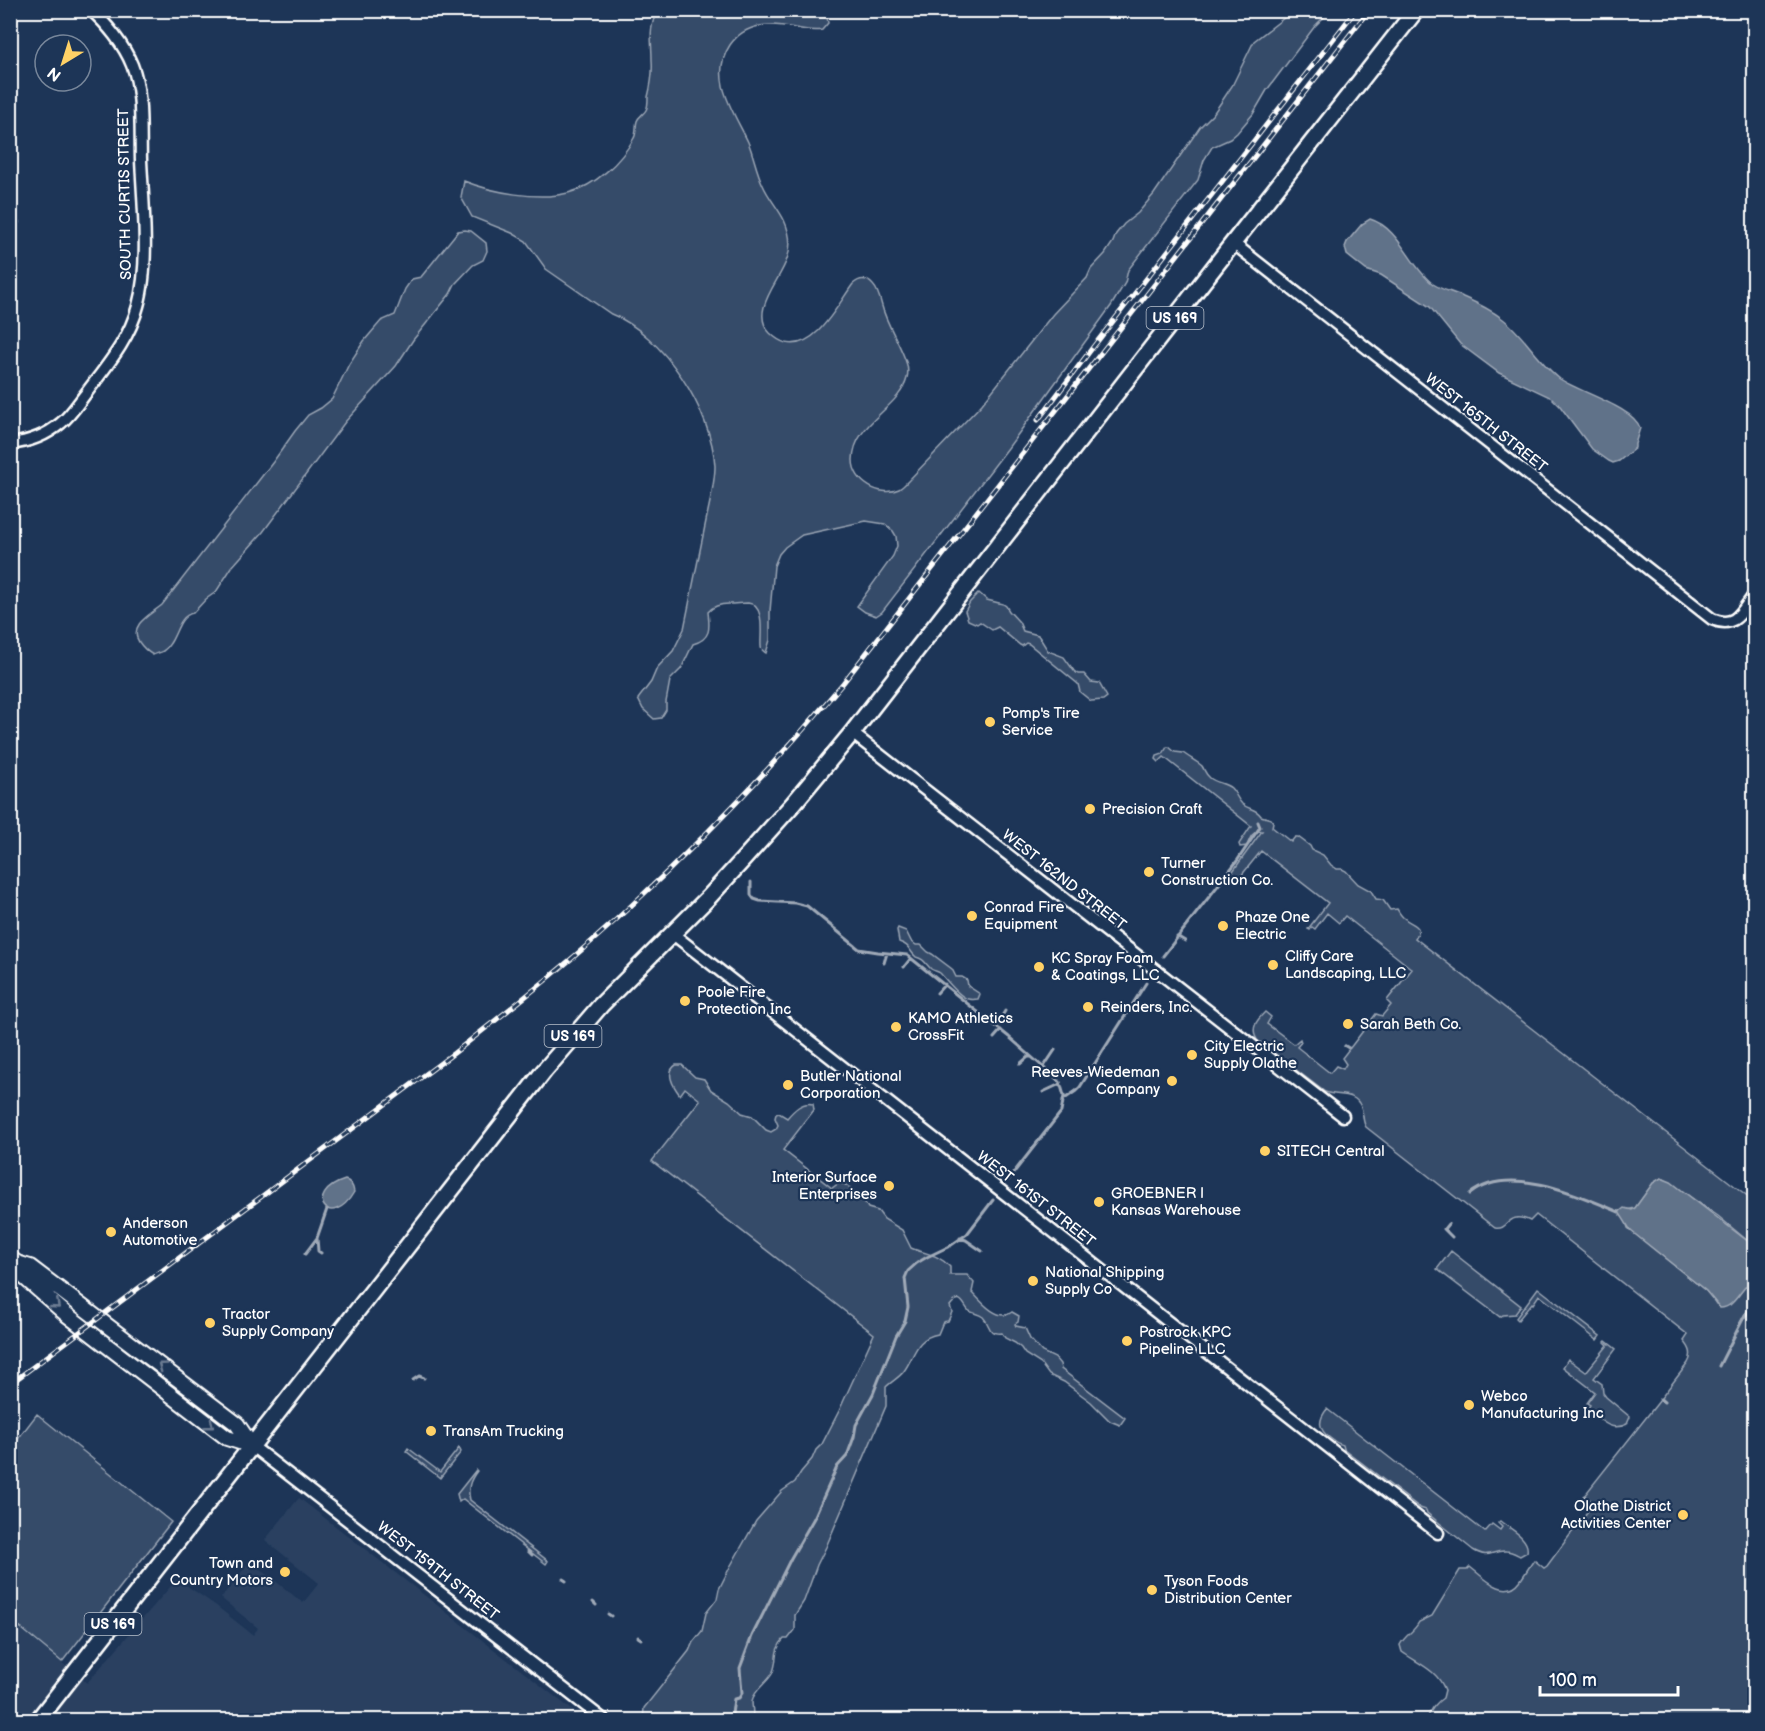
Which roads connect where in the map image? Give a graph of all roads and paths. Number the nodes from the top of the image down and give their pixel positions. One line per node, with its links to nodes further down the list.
1 (91, 10): 4 (street, SOUTH CURTIS STREET)
2 (1416, 10): 3 (highway, US 169)
3 (1233, 243): 5 (street, WEST 165TH STREET); 6 (highway, US 169)
4 (12, 443)
5 (1755, 595)
6 (852, 733): 7 (highway, US 169); 8 (street, WEST 162ND STREET)
7 (673, 934): 10 (highway, US 169); 11 (street, WEST 161ST STREET)
8 (1343, 1116)
9 (14, 1260): 10 (main road, WEST 159TH STREET)
10 (252, 1446): 14 (highway, US 169); 15 (street, WEST 159TH STREET)
11 (1438, 1533)
12 (10, 1715): 13 (street)
13 (18, 1720)
14 (38, 1720)
15 (604, 1720)

